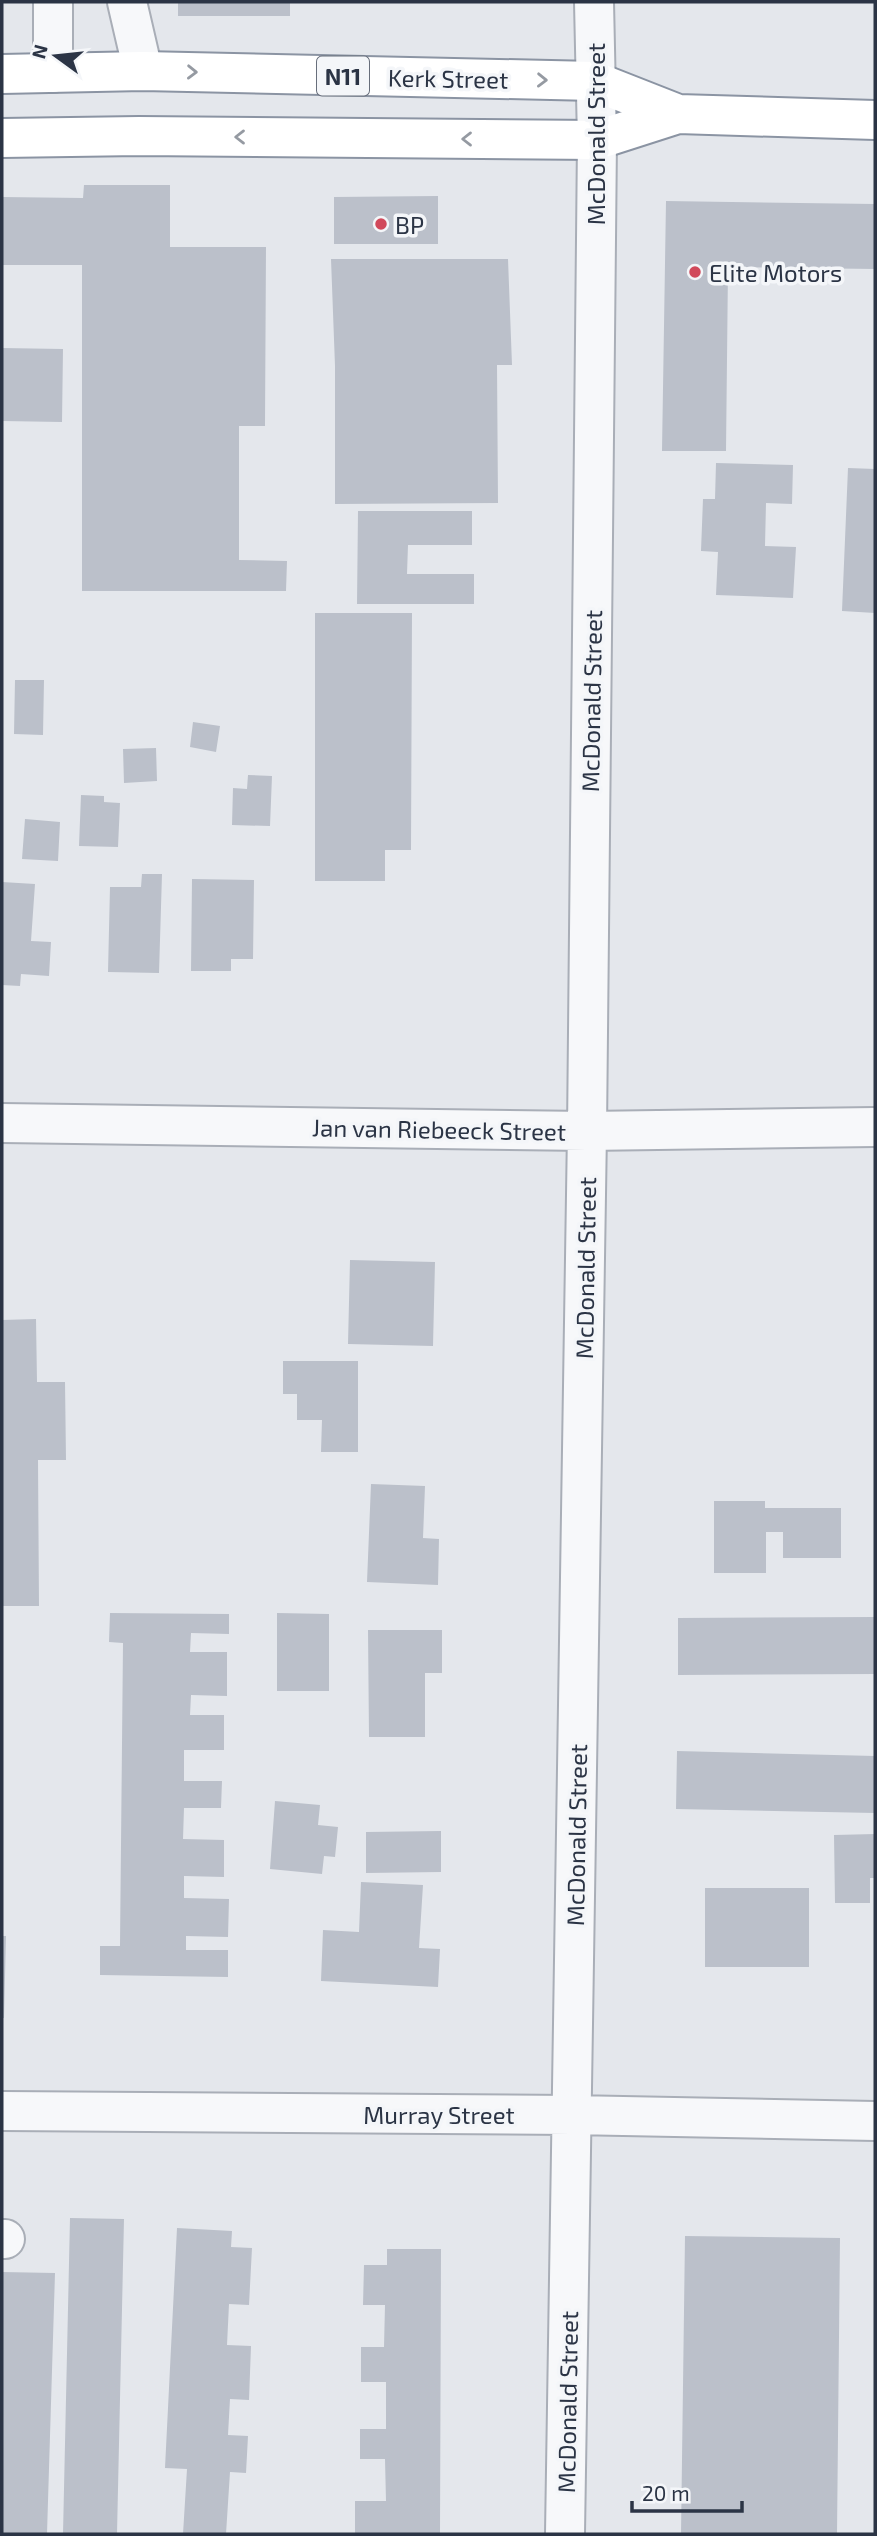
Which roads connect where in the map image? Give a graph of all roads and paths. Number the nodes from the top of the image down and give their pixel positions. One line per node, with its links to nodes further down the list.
1 (53, 2): 5 (street)
2 (127, 2): 4 (street)
3 (594, 2): 7 (street, McDonald Street)
4 (143, 71): 5 (highway, Kerk Street / N11); 7 (highway, Kerk Street / N11, one-way to 7)
5 (53, 73): 6 (highway, Kerk Street / N11)
6 (2, 74)
7 (594, 81): 8 (highway, Kerk Street / N11); 11 (street, McDonald Street)
8 (678, 114): 9 (highway, Kerk Street / N11); 11 (highway, Kerk Street / N11)
9 (875, 120)
10 (2, 138): 11 (highway, Kerk Street / N11, one-way to 10)
11 (597, 140): 14 (street, McDonald Street)
12 (2, 1123): 14 (street, Jan van Riebeeck Street)
13 (875, 1127): 14 (street, Jan van Riebeeck Street)
14 (587, 1130): 16 (street, McDonald Street)
15 (2, 2111): 16 (street, Murray Street)
16 (572, 2115): 17 (street, Murray Street); 18 (street, McDonald Street)
17 (875, 2121)
18 (565, 2534)

